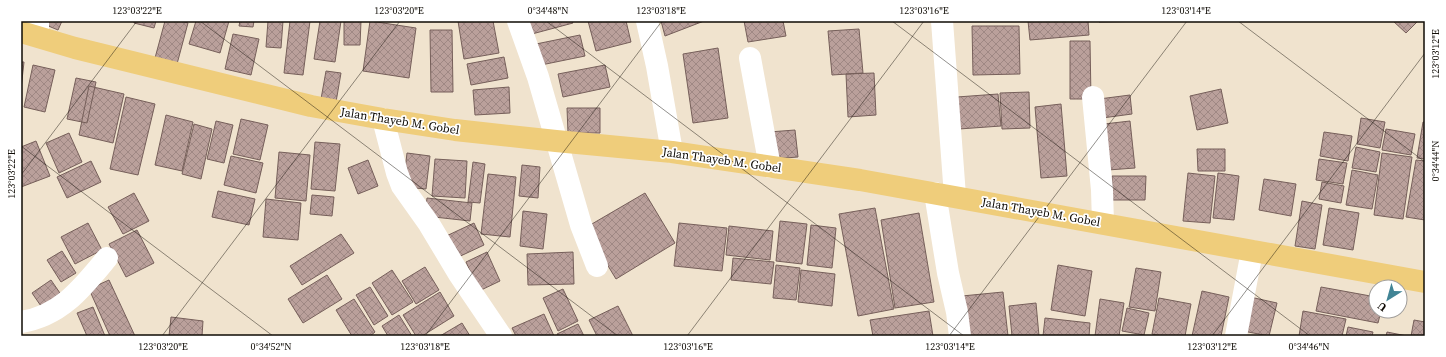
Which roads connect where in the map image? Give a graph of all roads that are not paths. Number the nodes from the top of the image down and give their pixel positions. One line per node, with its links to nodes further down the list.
1 (518, 21): 8 (street)
2 (647, 21): 9 (street)
3 (942, 21): 11 (street)
4 (32, 30): 7 (main road, Jalan Thayeb M. Gobel)
5 (750, 58): 10 (street)
6 (1093, 97): 12 (street)
7 (384, 119): 8 (main road, Jalan Thayeb M. Gobel); 18 (street)
8 (556, 142): 9 (main road, Jalan Thayeb M. Gobel); 15 (street)
9 (672, 152): 10 (main road, Jalan Thayeb M. Gobel)
10 (770, 167): 11 (main road, Jalan Thayeb M. Gobel)
11 (945, 195): 12 (main road, Jalan Thayeb M. Gobel); 19 (street)
12 (1103, 223): 13 (main road, Jalan Thayeb M. Gobel)
13 (1252, 252): 16 (main road, Jalan Thayeb M. Gobel); 20 (street)
14 (107, 258): 17 (street)
15 (597, 266)
16 (1425, 282)
17 (21, 322)
18 (501, 336)
19 (960, 336)
20 (1236, 336)

